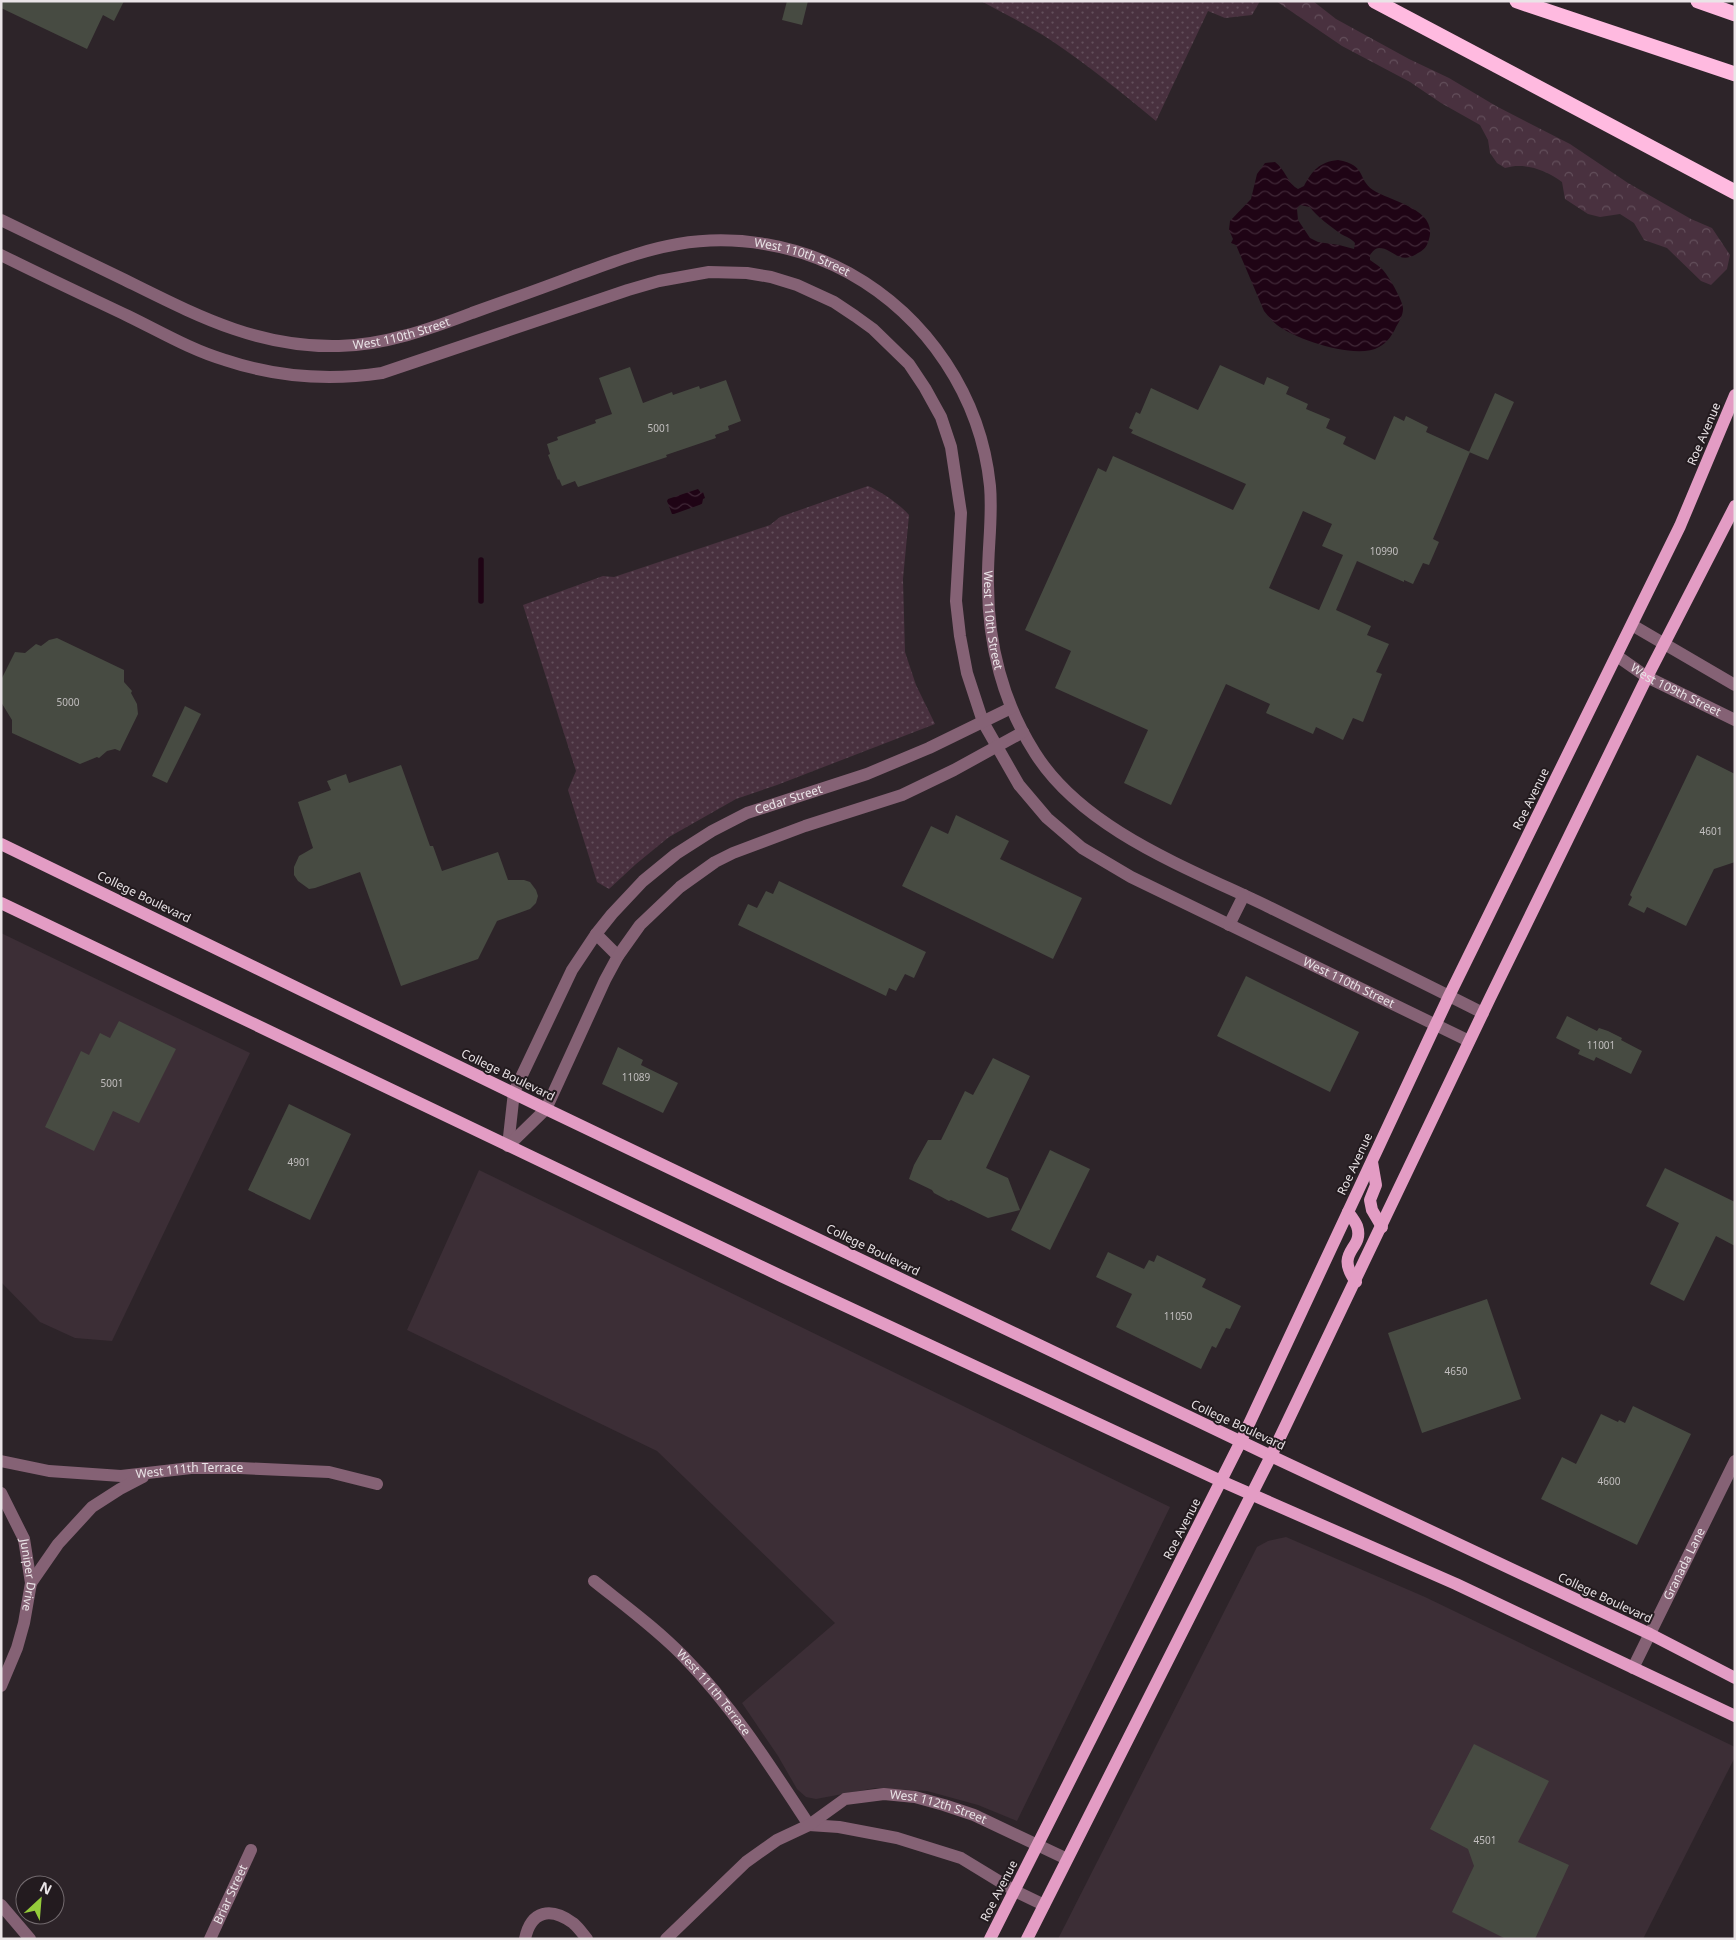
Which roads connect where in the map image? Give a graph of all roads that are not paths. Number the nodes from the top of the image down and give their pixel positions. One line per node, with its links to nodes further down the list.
1 (1375, 1): 6 (highway)
2 (1517, 1): 5 (highway)
3 (1698, 1): 4 (highway)
4 (1735, 14)
5 (1735, 74)
6 (1735, 192)
7 (1, 220): 16 (street, West 110th Street)
8 (1, 255): 18 (street, West 110th Street)
9 (1735, 395): 11 (main road, Roe Avenue)
10 (1735, 506): 12 (main road)
11 (1632, 625): 12 (street); 13 (main road, Roe Avenue)
12 (1664, 644): 14 (main road); 15 (street)
13 (1617, 656): 14 (street, West 109th Street); 27 (main road, Roe Avenue)
14 (1648, 677): 17 (street, West 109th Street); 28 (main road)
15 (1735, 685)
16 (1011, 708): 18 (street, Cedar Street); 19 (street, West 110th Street)
17 (1735, 720)
18 (983, 722): 20 (street, West 110th Street); 25 (street, Cedar Street)
19 (1024, 732): 20 (street); 22 (street, West 110th Street)
20 (997, 747): 24 (street, West 110th Street); 26 (street)
21 (1, 844): 31 (main road, College Boulevard)
22 (1244, 895): 24 (street); 27 (street, West 110th Street)
23 (1, 903): 33 (main road)
24 (1229, 925): 29 (street, West 110th Street)
25 (596, 934): 26 (street); 31 (street, Cedar Street)
26 (618, 956): 32 (street)
27 (1450, 996): 28 (street, West 110th Street); 29 (main road, Roe Avenue)
28 (1483, 1013): 30 (main road)
29 (1437, 1024): 30 (street, West 110th Street); 34 (main road, Roe Avenue)
30 (1470, 1042): 36 (main road)
31 (514, 1092): 32 (main road, College Boulevard); 33 (street, Cedar Street)
32 (546, 1108): 33 (street); 38 (main road, College Boulevard)
33 (508, 1146): 43 (main road)
34 (1372, 1162): 35 (main road, Roe Avenue); 36 (main road)
35 (1348, 1212): 37 (main road); 38 (main road, Roe Avenue)
36 (1382, 1227): 37 (main road)
37 (1356, 1282): 39 (main road)
38 (1241, 1441): 39 (main road, College Boulevard); 43 (main road, Roe Avenue)
39 (1271, 1456): 46 (main road); 49 (main road, College Boulevard)
40 (1735, 1460): 49 (street, Granada Lane)
41 (1, 1461): 42 (street, West 111th Terrace)
42 (150, 1474): 44 (street, West 111th Terrace); 48 (street)
43 (1221, 1481): 46 (main road); 55 (main road, Roe Avenue)
44 (377, 1484)
45 (1, 1493): 48 (street, Juniper Drive)
46 (1251, 1495): 50 (main road); 57 (main road)
47 (594, 1581): 54 (street, West 111th Terrace)
48 (31, 1583): 52 (street, Juniper Drive)
49 (1650, 1634): 50 (street, Granada Lane); 51 (main road, College Boulevard)
50 (1633, 1668): 53 (main road)
51 (1735, 1678)
52 (1, 1686)
53 (1735, 1716)
54 (809, 1825): 55 (street, West 112th Street); 58 (street, West 112th Street); 65 (street, West 112th Street)
55 (1038, 1846): 57 (street, West 112th Street); 58 (main road, Roe Avenue)
56 (252, 1850): 62 (street, Briar Street)
57 (1067, 1858): 60 (main road)
58 (1015, 1891): 60 (street, West 112th Street); 66 (main road, Roe Avenue)
59 (1, 1905): 61 (street)
60 (1044, 1905): 67 (main road)
61 (30, 1939)
62 (210, 1939)
63 (525, 1939): 64 (street)
64 (587, 1939)
65 (666, 1939)
66 (990, 1939)
67 (1027, 1939)

